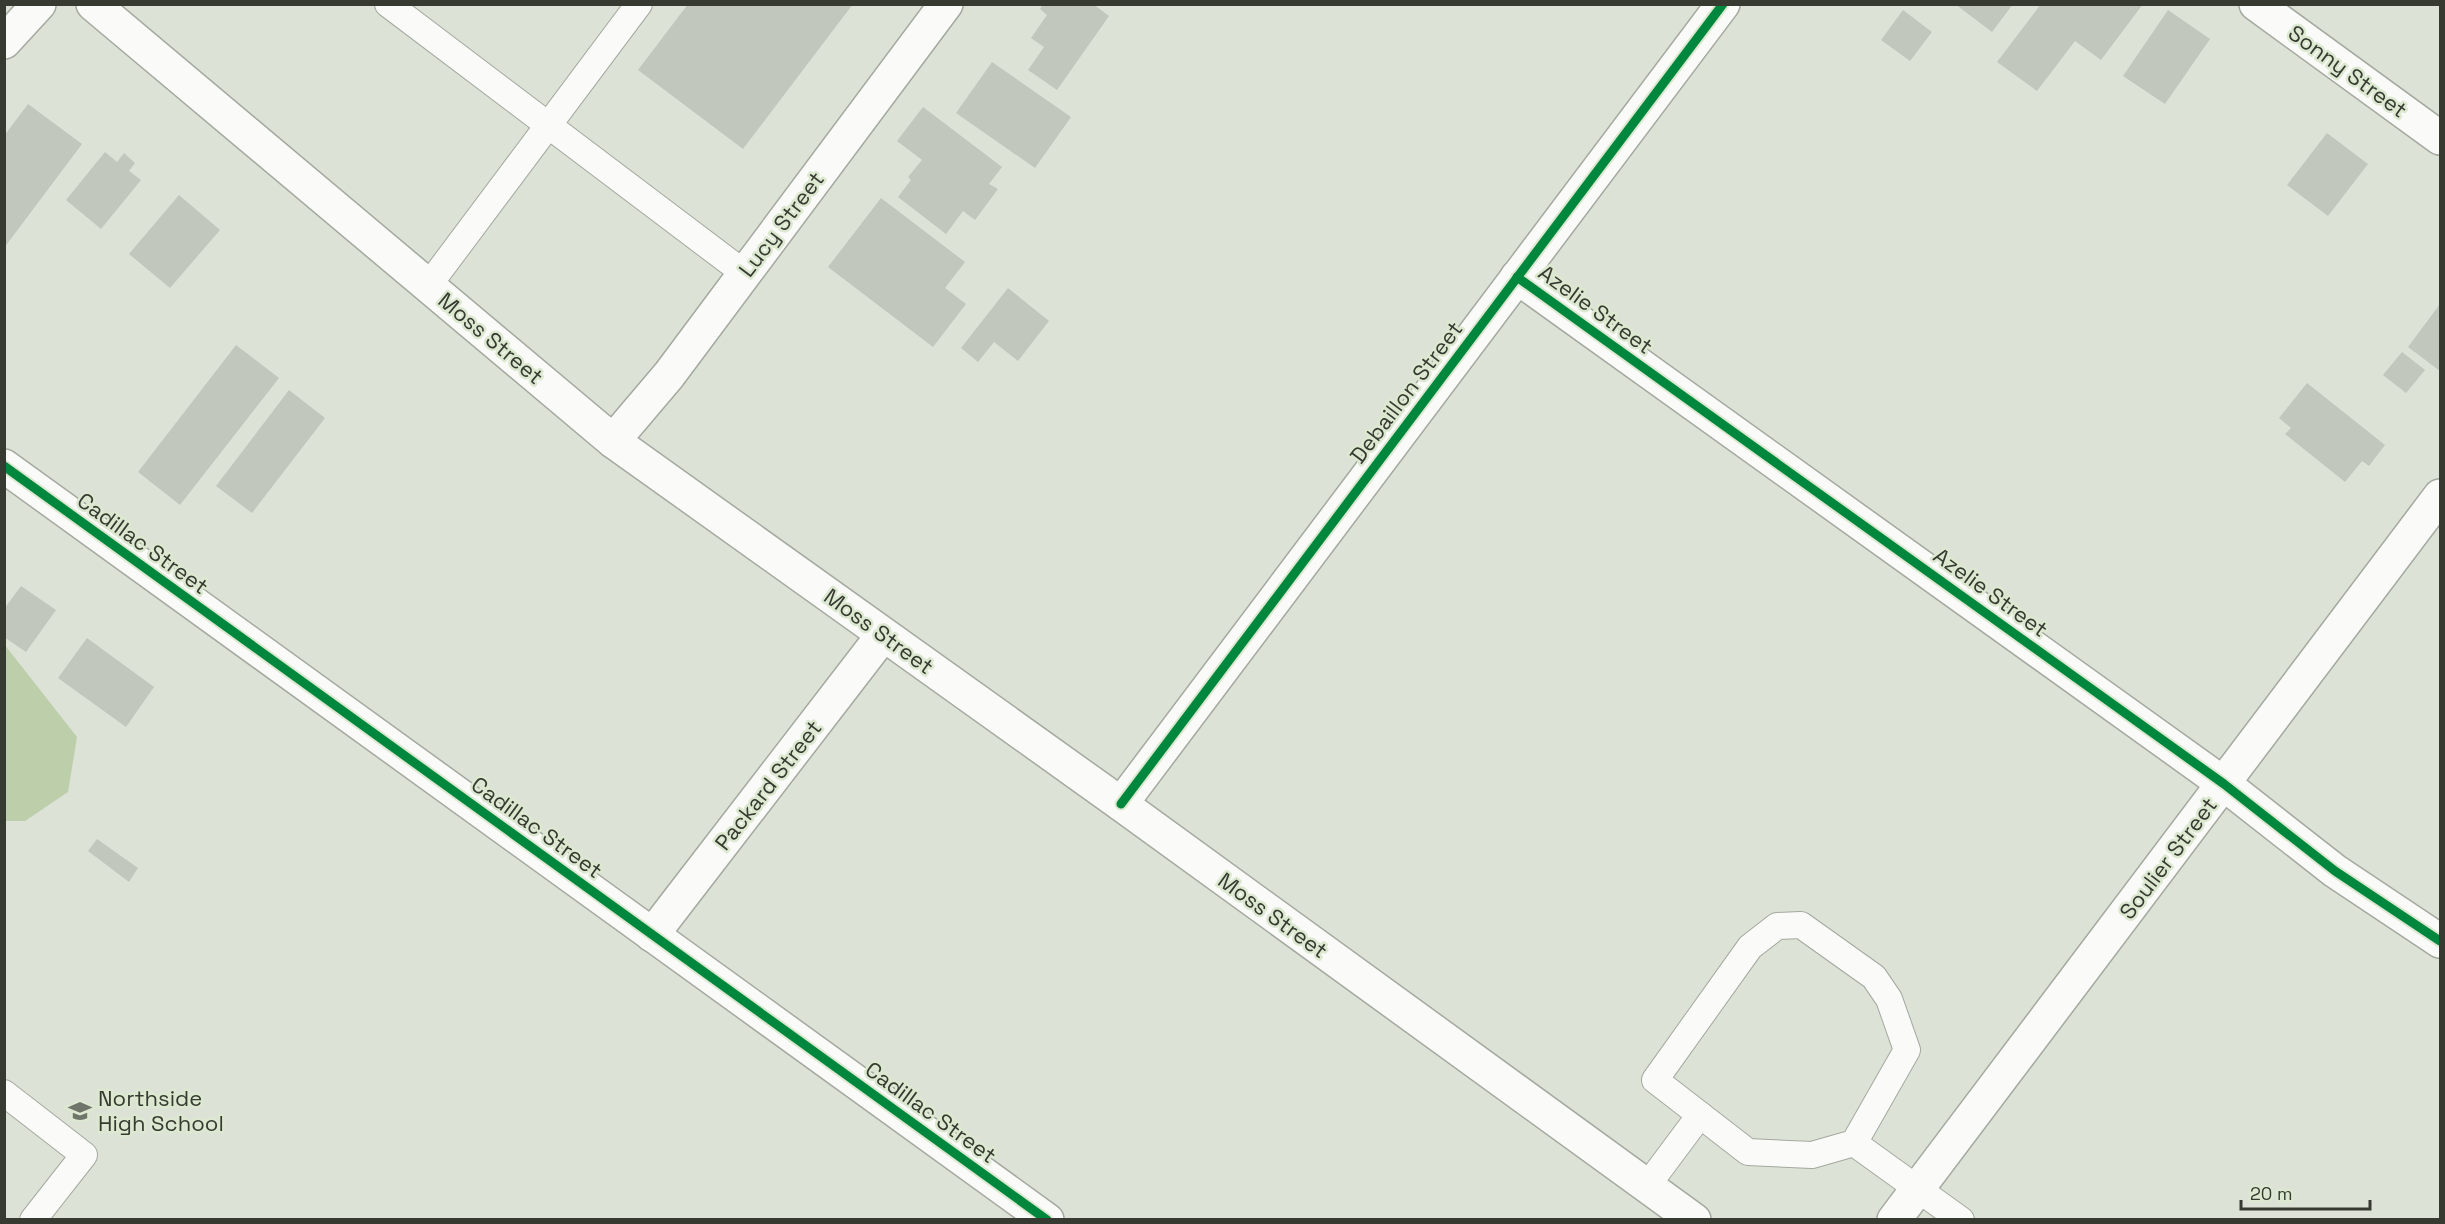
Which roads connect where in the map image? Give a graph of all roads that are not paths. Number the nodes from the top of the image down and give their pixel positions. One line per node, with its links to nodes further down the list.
1 (39, 4): 8 (street)
2 (93, 4): 13 (street, Moss Street)
3 (388, 4): 9 (lane)
4 (946, 4): 11 (street, Lucy Street)
5 (1723, 4): 12 (street, Debaillon Street)
6 (2256, 4): 10 (street, Sonny Street)
7 (637, 5): 9 (lane)
8 (4, 42)
9 (548, 126): 11 (lane); 13 (lane)
10 (2440, 138)
11 (744, 273): 14 (street, Lucy Street)
12 (1517, 277): 18 (street, Azelie Street); 19 (street, Debaillon Street)
13 (428, 286): 14 (street, Moss Street)
14 (613, 441): 17 (street, Moss Street)
15 (4, 466): 20 (street, Cadillac Street)
16 (2440, 496): 18 (street, Soulier Street)
17 (883, 635): 19 (street, Moss Street); 20 (street, Packard Street)
18 (2224, 784): 21 (street, Azelie Street); 26 (street, Soulier Street)
19 (1121, 804): 25 (street, Moss Street)
20 (652, 935): 28 (street, Cadillac Street)
21 (2440, 941)
22 (4, 1093): 27 (lane)
23 (1700, 1115): 24 (lane); 24 (lane); 25 (lane)
24 (1854, 1143): 26 (lane)
25 (1647, 1186): 29 (street, Moss Street)
26 (1917, 1189): 30 (street, Soulier Street); 31 (lane)
27 (33, 1220)
28 (1047, 1220)
29 (1694, 1220)
30 (1894, 1220)
31 (1961, 1220)

